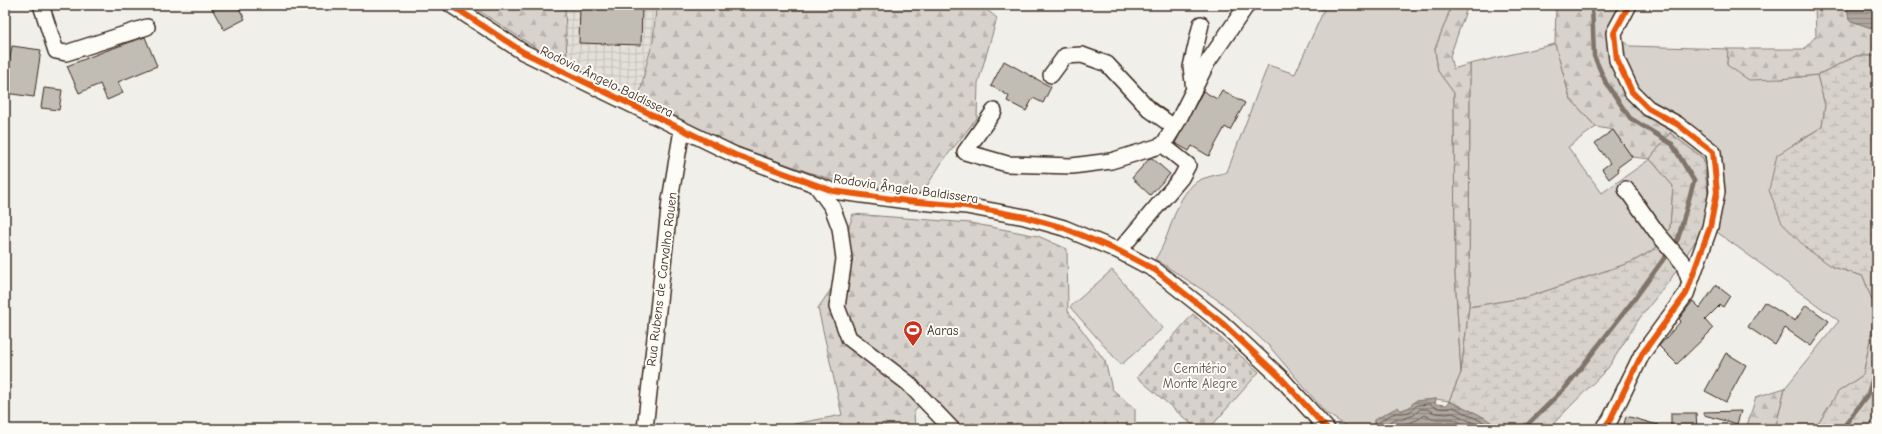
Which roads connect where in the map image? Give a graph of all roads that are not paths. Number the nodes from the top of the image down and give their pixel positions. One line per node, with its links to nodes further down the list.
1 (41, 5): 6 (street)
2 (452, 5): 11 (street, Rodovia Ângelo Baldissera)
3 (1247, 5): 8 (street)
4 (1629, 5): 16 (street)
5 (1201, 24): 8 (street)
6 (147, 28)
7 (1050, 74): 10 (street)
8 (1194, 89): 10 (street)
9 (994, 111): 12 (street)
10 (1174, 127): 12 (street)
11 (682, 130): 13 (street, Rodovia Ângelo Baldissera); 17 (street, Rua Rubens de Carvalho Rauen)
12 (1163, 145): 15 (street)
13 (816, 185): 15 (street, Rodovia Ângelo Baldissera); 18 (street)
14 (1626, 189): 16 (street)
15 (1119, 251): 19 (street, Rodovia Ângelo Baldissera)
16 (1690, 282): 20 (street)
17 (645, 429)
18 (952, 429)
19 (1327, 429)
20 (1603, 429)

